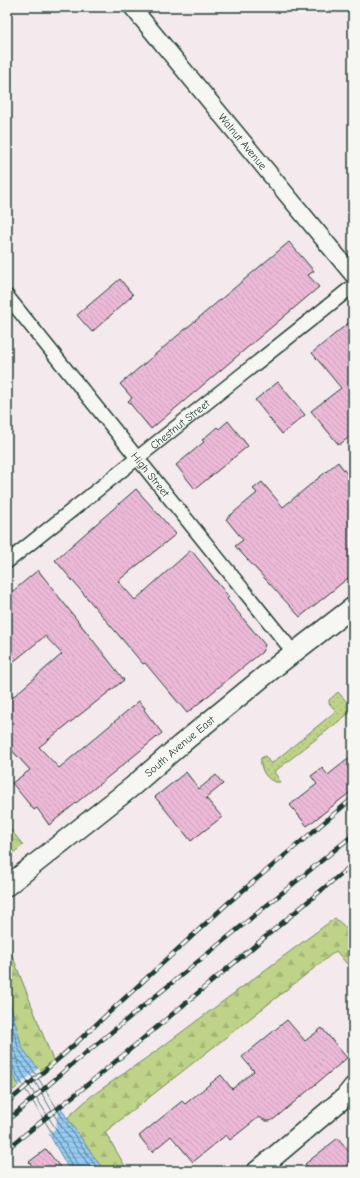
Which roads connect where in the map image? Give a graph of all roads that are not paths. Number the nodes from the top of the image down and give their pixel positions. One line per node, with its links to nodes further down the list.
1 (132, 7): 2 (street, Walnut Avenue)
2 (353, 276)
3 (353, 286): 5 (street, Chestnut Street)
4 (7, 296): 5 (street, High Street)
5 (138, 459): 6 (street, Chestnut Street); 8 (street, High Street)
6 (7, 562)
7 (353, 607): 8 (main road, South Avenue East)
8 (294, 653): 9 (main road, South Avenue East)
9 (7, 886)
10 (350, 1093): 11 (main road)
11 (257, 1171)

